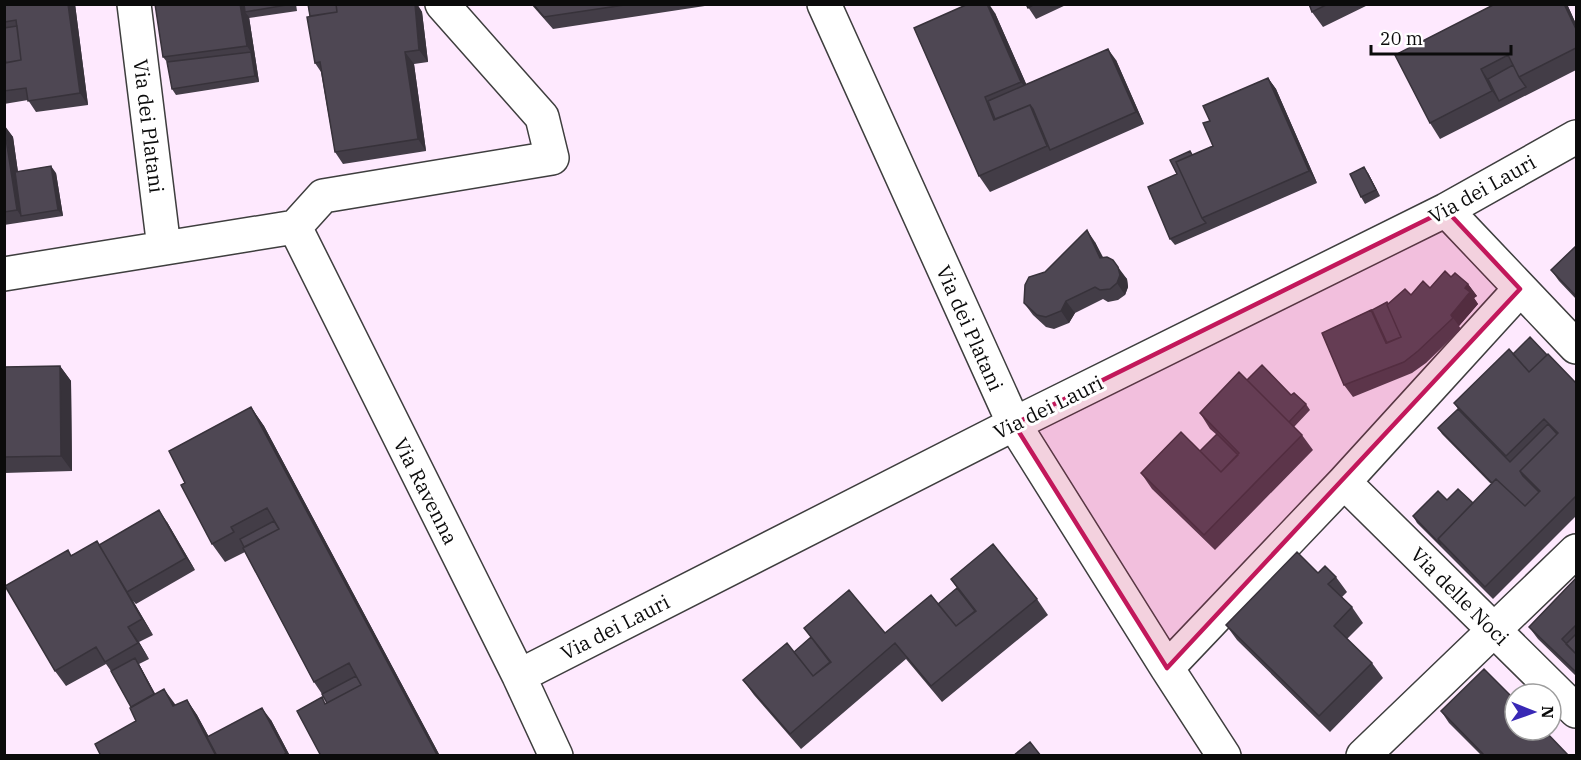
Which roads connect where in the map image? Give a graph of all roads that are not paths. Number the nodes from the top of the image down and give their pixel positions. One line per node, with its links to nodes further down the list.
1 (134, 4): 7 (street, Via dei Platani)
2 (442, 4): 6 (street)
3 (824, 4): 11 (street, Via dei Platani)
4 (1576, 137): 5 (street, Via dei Lauri)
5 (1446, 210): 9 (street); 11 (street, Via dei Lauri)
6 (295, 227): 7 (street); 16 (street, Via Ravenna)
7 (164, 248): 8 (street)
8 (4, 274)
9 (1520, 289): 10 (street); 12 (street)
10 (1576, 347)
11 (1014, 424): 15 (street, Via dei Platani); 16 (street, Via dei Lauri)
12 (1344, 482): 14 (street, Via delle Noci); 15 (street)
13 (1576, 551): 14 (street)
14 (1494, 630): 17 (street, Via delle Noci); 20 (street)
15 (1167, 668): 19 (street, Via dei Platani)
16 (519, 676): 18 (street, Via Ravenna)
17 (1576, 711)
18 (556, 756)
19 (1224, 756)
20 (1363, 756)

